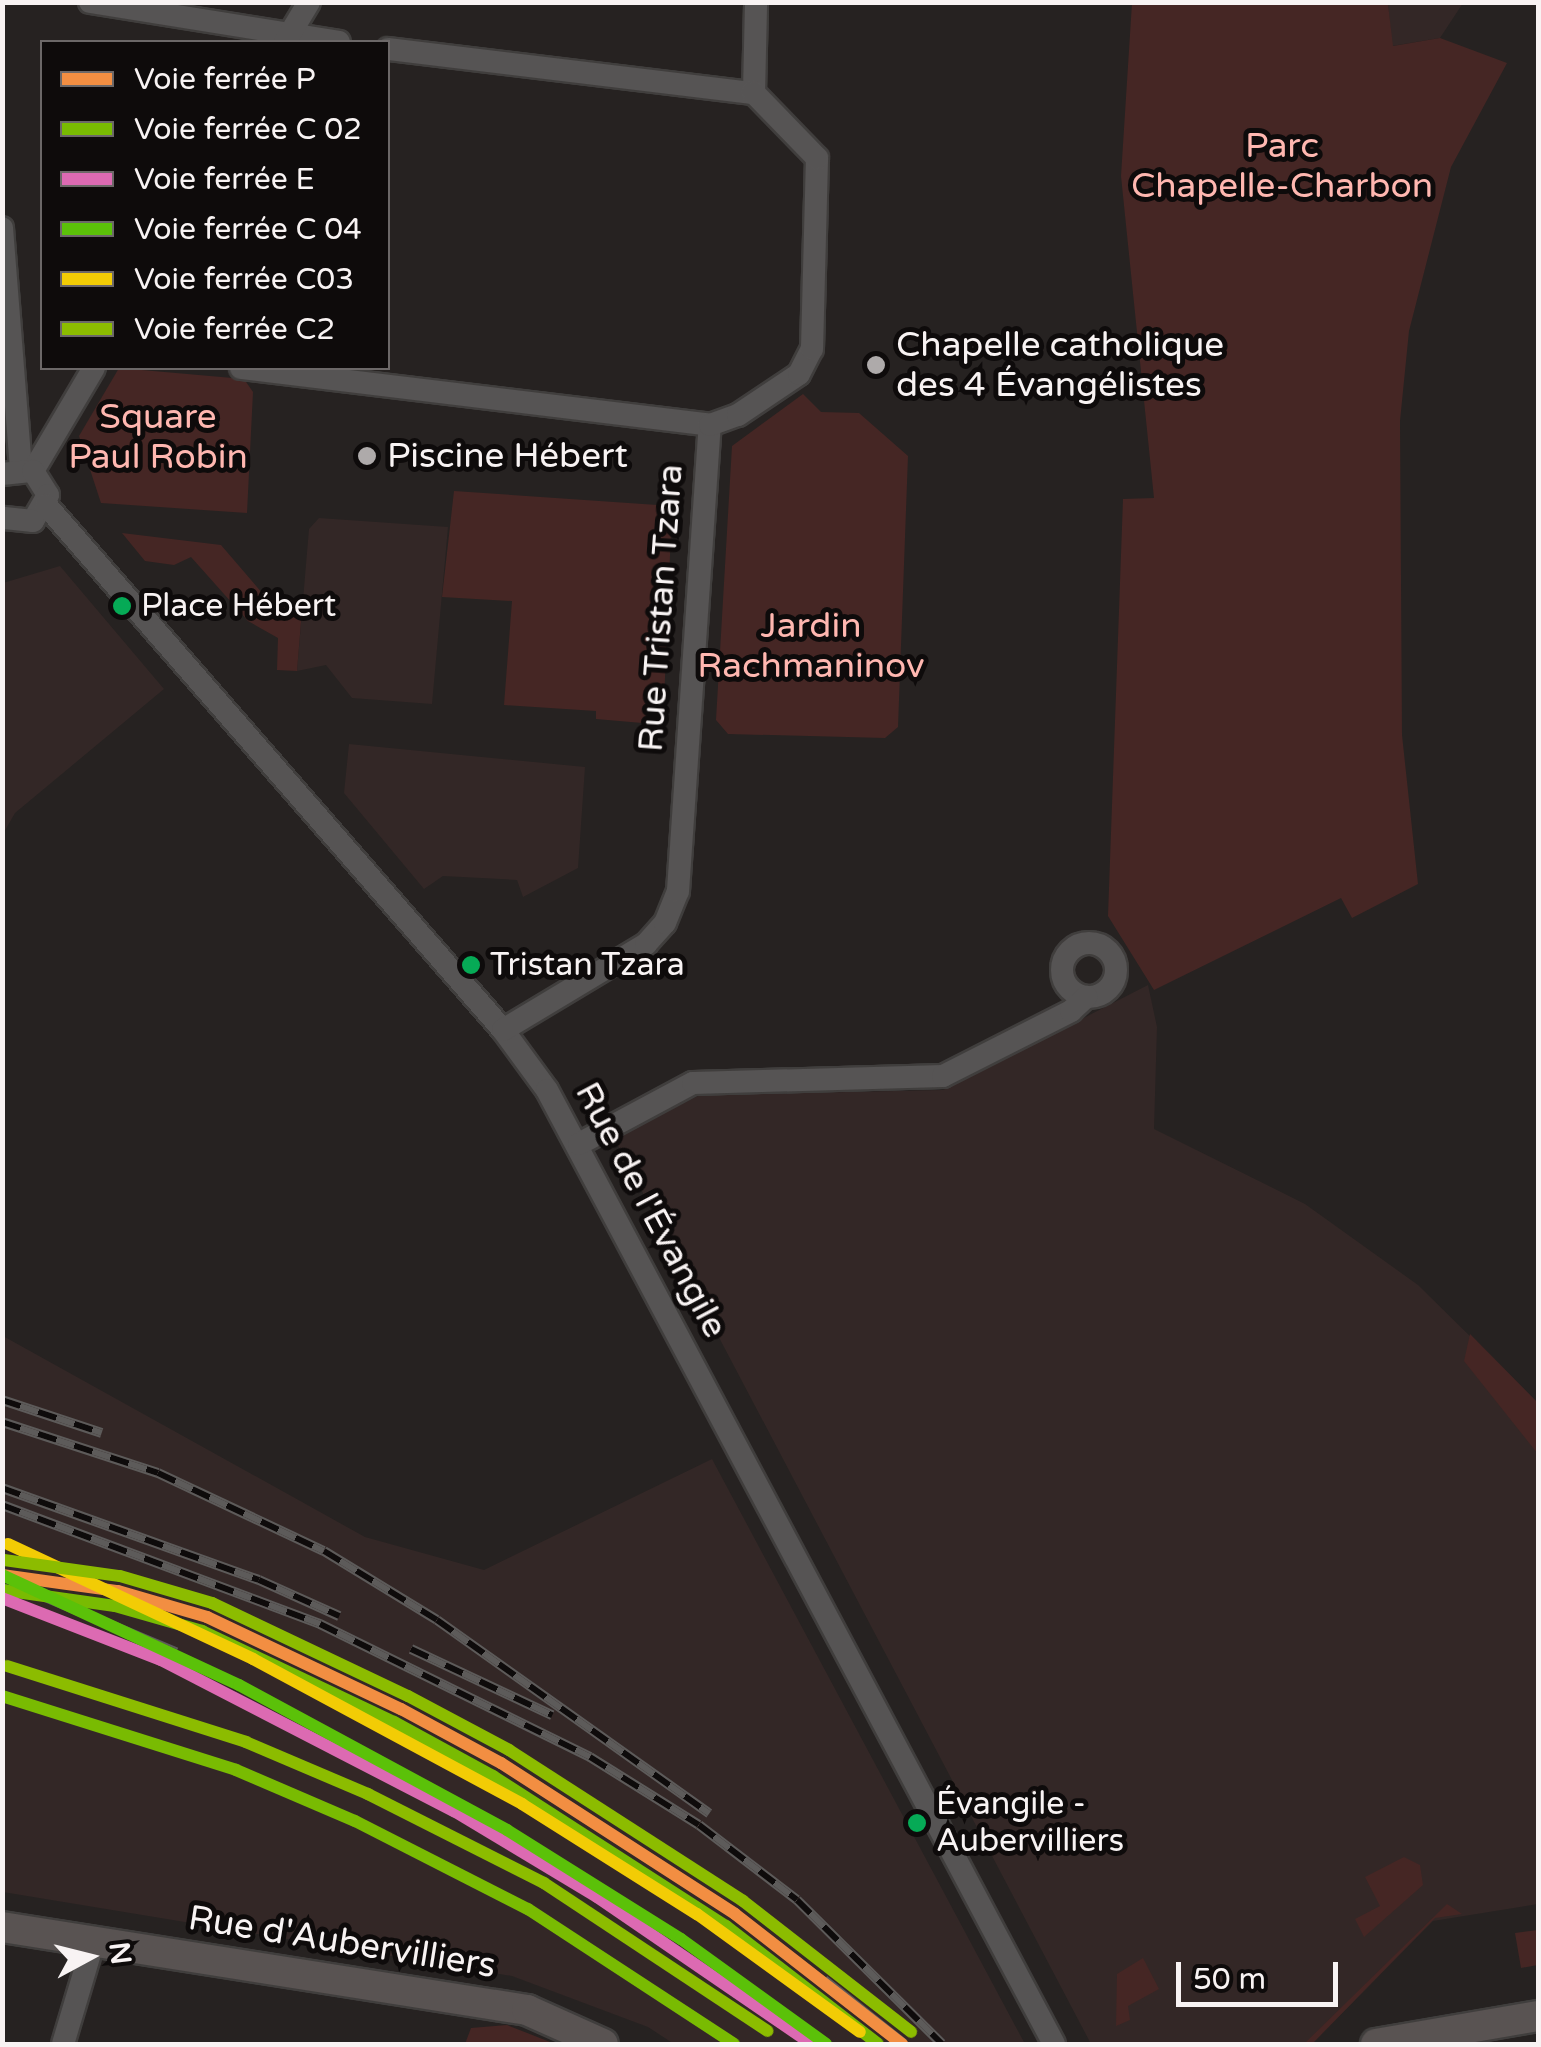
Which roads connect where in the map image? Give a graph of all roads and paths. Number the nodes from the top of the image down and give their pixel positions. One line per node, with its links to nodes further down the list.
1 (90, 2): 4 (street)
2 (310, 2): 4 (street)
3 (756, 2): 6 (street)
4 (288, 39)
5 (390, 49): 6 (street)
6 (754, 93): 10 (street, Rue Tristan Tzara)
7 (2, 228): 11 (street)
8 (93, 370): 11 (street)
9 (259, 370): 10 (street)
10 (710, 424): 15 (street, Rue Tristan Tzara)
11 (19, 471): 12 (street)
12 (46, 505): 13 (street); 15 (street, Rue de l'Évangile)
13 (3, 520)
14 (1086, 997): 16 (street)
15 (503, 1030): 16 (street, Rue de l'Évangile)
16 (579, 1144): 23 (street, Rue de l'Évangile)
17 (2, 1927): 18 (street, Rue d'Aubervilliers)
18 (94, 1940): 20 (street, Rue d'Aubervilliers); 21 (street)
19 (1538, 2016): 24 (street)
20 (569, 2037): 22 (street, Rue d'Aubervilliers)
21 (63, 2044)
22 (604, 2044)
23 (1054, 2044)
24 (1376, 2044)

